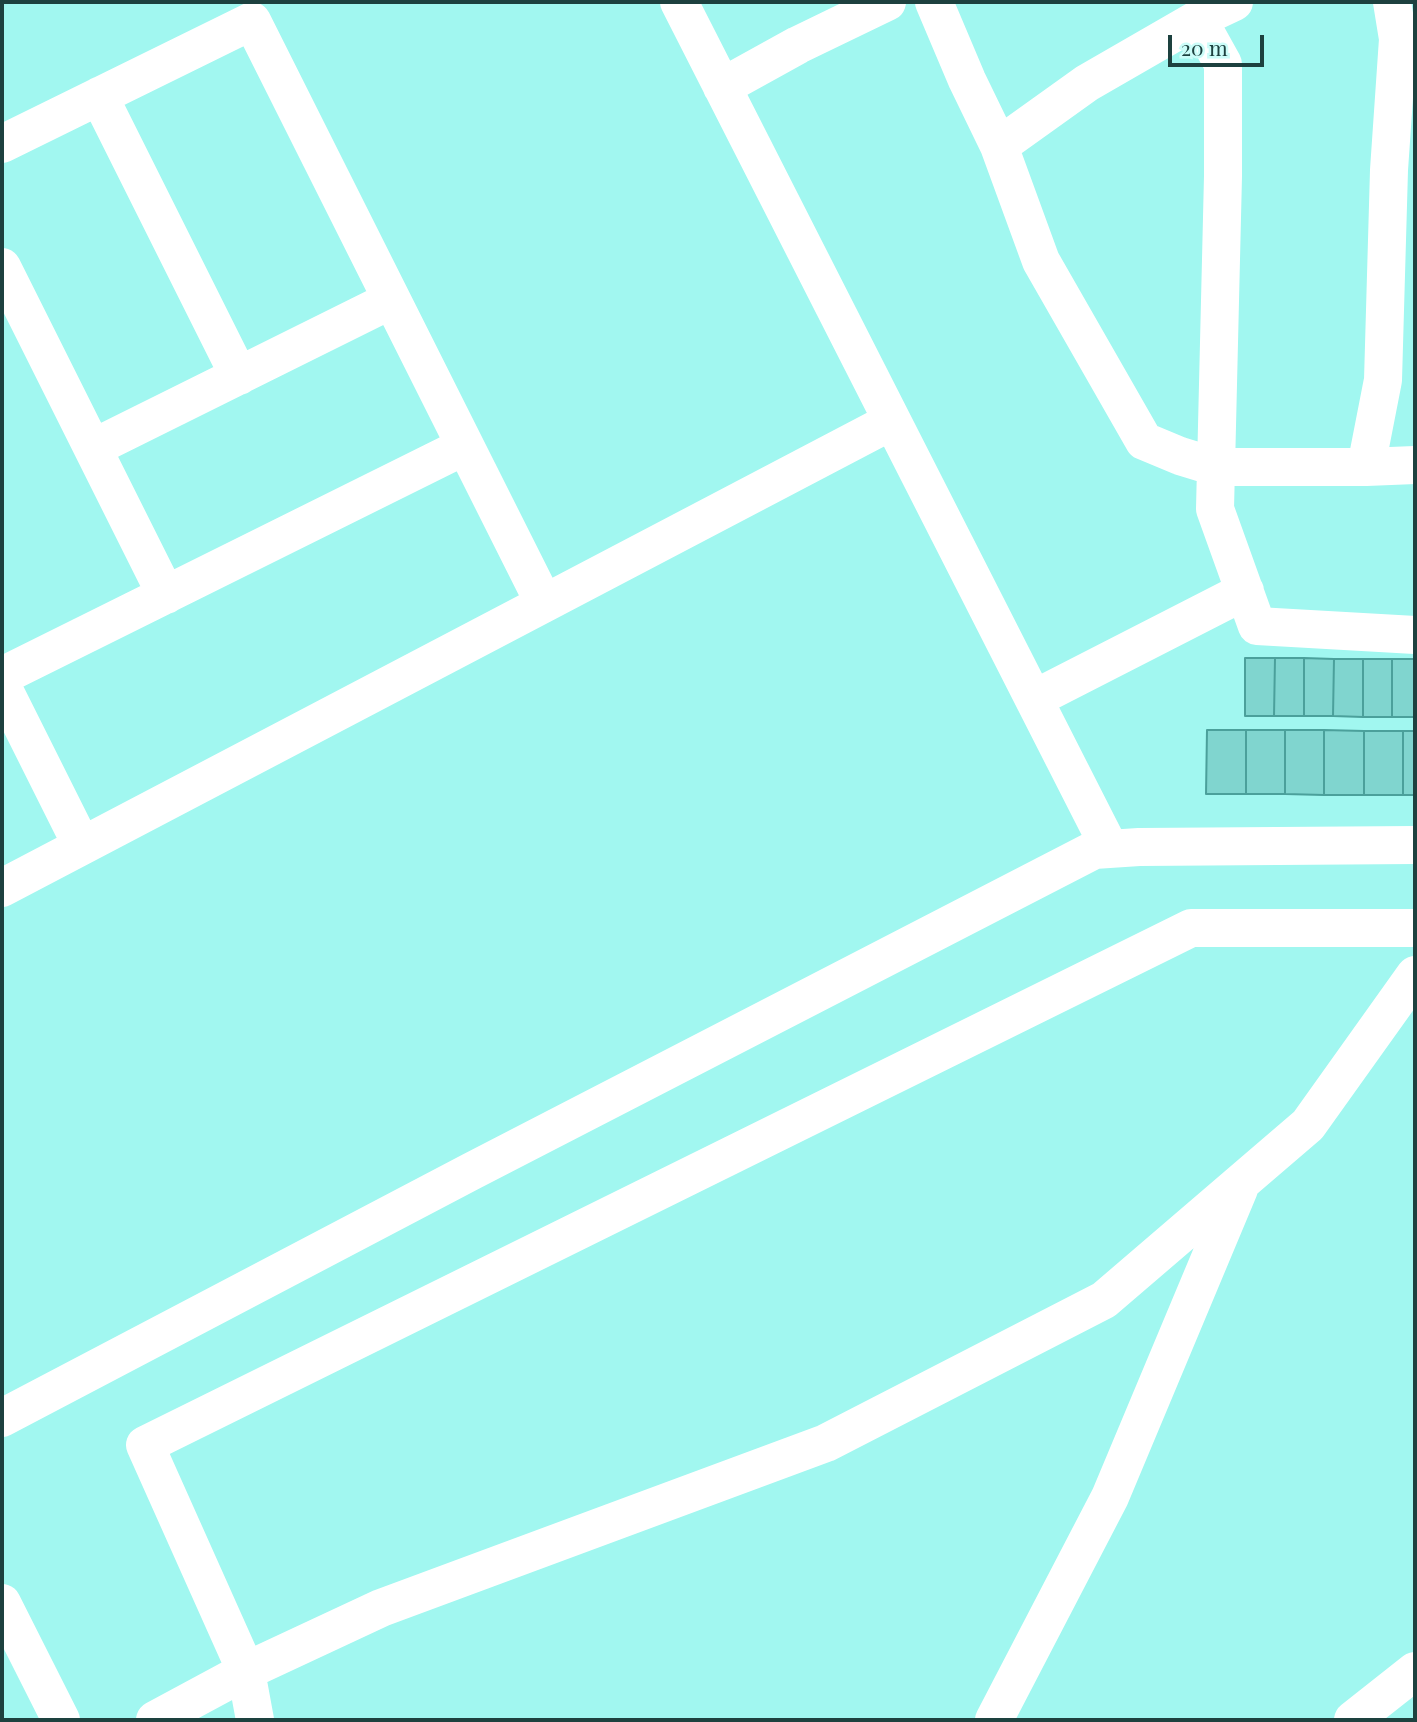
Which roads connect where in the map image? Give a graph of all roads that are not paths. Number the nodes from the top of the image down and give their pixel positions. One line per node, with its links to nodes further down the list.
1 (679, 2): 7 (street)
2 (887, 2): 7 (street)
3 (934, 2): 10 (street)
4 (1234, 2): 6 (street)
5 (1392, 2): 19 (street)
6 (1198, 19): 10 (street); 18 (street)
7 (722, 87): 14 (street)
8 (99, 96): 9 (street); 12 (street); 13 (street)
9 (2, 145)
10 (999, 146): 18 (street)
11 (2, 267): 16 (street)
12 (391, 300): 13 (street); 15 (street)
13 (239, 376): 16 (street)
14 (892, 421): 22 (street); 26 (street)
15 (465, 446): 21 (street); 22 (street)
16 (93, 448): 21 (street)
17 (1415, 465): 19 (street)
18 (1216, 467): 19 (street); 20 (street)
19 (1366, 467)
20 (1245, 591): 23 (street); 26 (street)
21 (166, 594): 24 (street)
22 (544, 603): 28 (street)
23 (1415, 635)
24 (2, 676)
25 (2, 686): 28 (street)
26 (1034, 699): 29 (street)
27 (1415, 845): 29 (street)
28 (82, 846): 30 (street)
29 (1110, 849): 34 (street)
30 (2, 888)
31 (1415, 928): 36 (street)
32 (1415, 975): 33 (street)
33 (1242, 1182): 36 (street); 41 (street)
34 (2, 1418)
35 (2, 1603): 38 (street)
36 (246, 1671): 39 (street); 40 (street)
37 (1415, 1671): 42 (street)
38 (61, 1720)
39 (155, 1720)
40 (254, 1720)
41 (994, 1720)
42 (1353, 1720)

